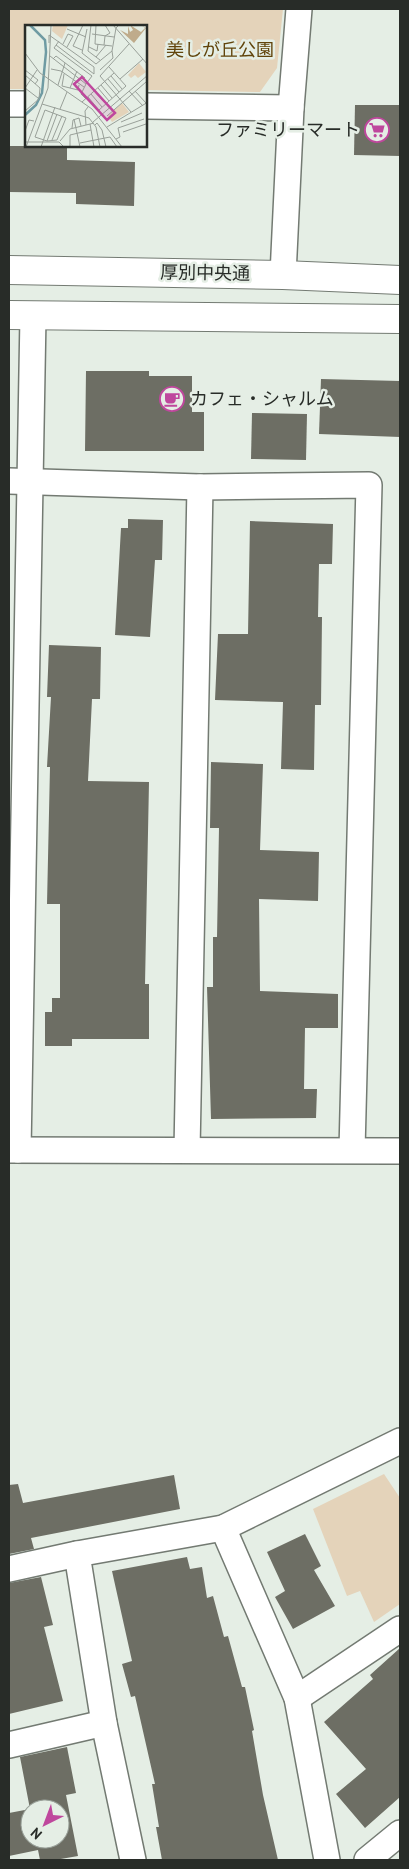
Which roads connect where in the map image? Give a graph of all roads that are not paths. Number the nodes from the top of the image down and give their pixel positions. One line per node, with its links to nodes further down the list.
1 (300, 9): 5 (street)
2 (9, 104): 3 (street)
3 (25, 104)
4 (148, 106): 5 (street)
5 (291, 108): 7 (street)
6 (9, 270): 7 (street, 厚別中央通)
7 (283, 275): 8 (street, 厚別中央通)
8 (400, 280)
9 (21, 316): 10 (street); 11 (street)
10 (400, 319)
11 (19, 481): 12 (street); 13 (street)
12 (200, 486): 14 (street); 15 (street)
13 (13, 1150): 14 (street)
14 (187, 1150): 15 (street)
15 (352, 1150): 16 (street)
16 (400, 1151)
17 (400, 1441): 18 (street)
18 (223, 1528): 19 (street); 22 (street)
19 (77, 1554): 20 (street); 23 (street)
20 (9, 1569)
21 (400, 1629): 22 (street)
22 (297, 1698): 27 (street)
23 (104, 1723): 24 (street); 26 (street)
24 (9, 1745)
25 (400, 1833): 28 (street)
26 (133, 1860)
27 (326, 1860)
28 (367, 1860)

